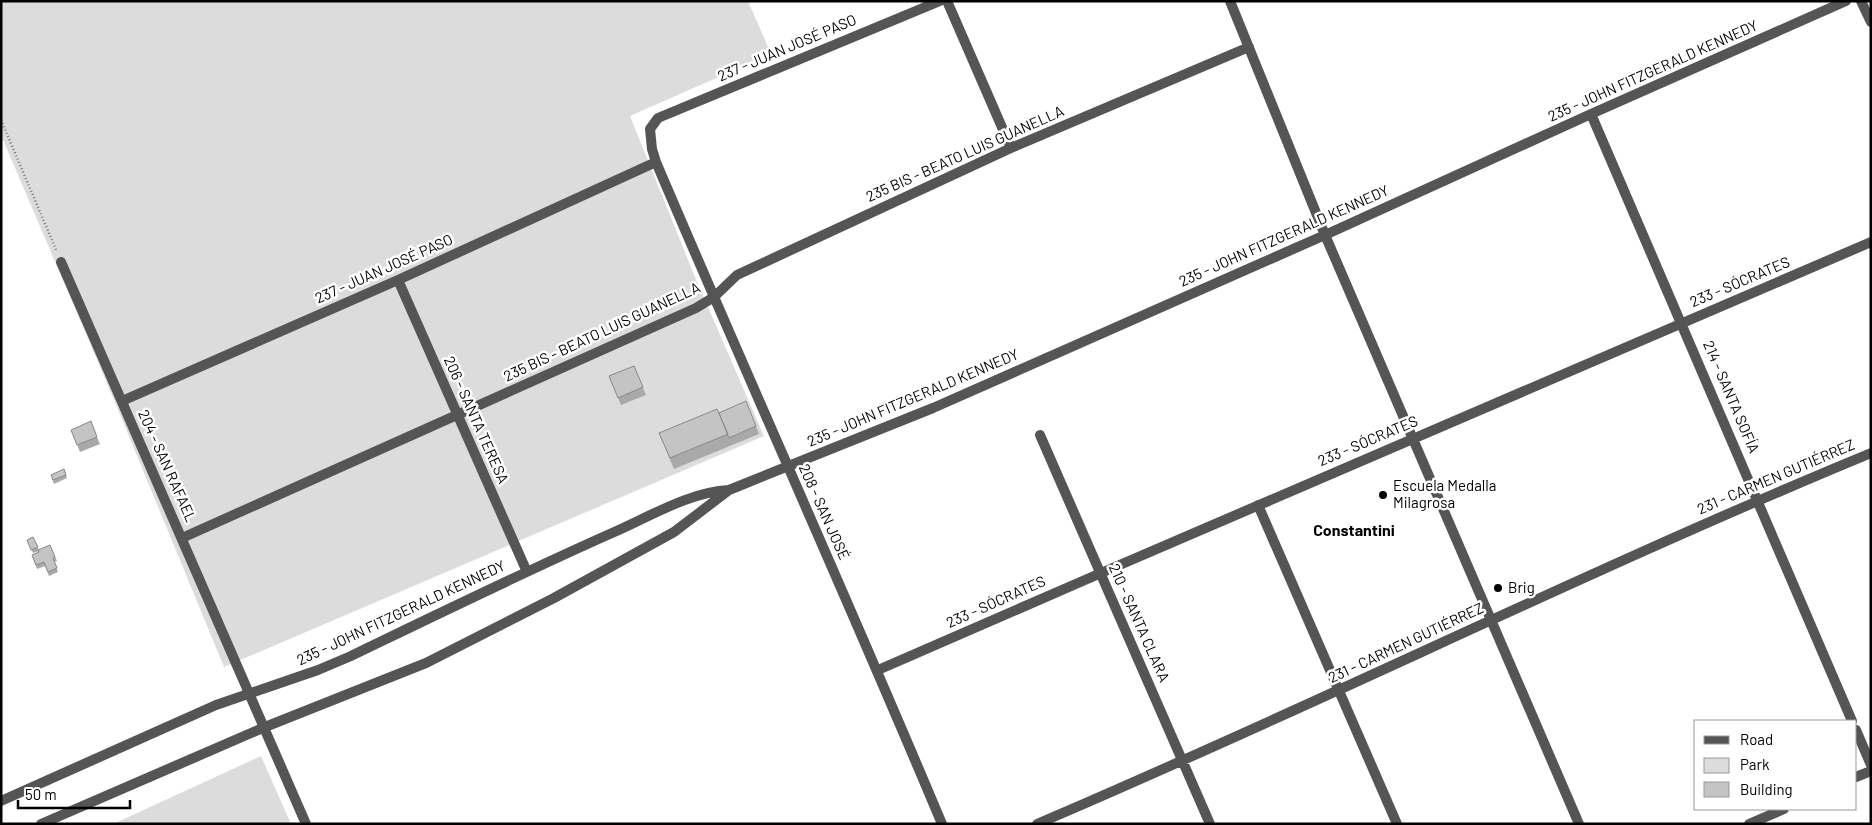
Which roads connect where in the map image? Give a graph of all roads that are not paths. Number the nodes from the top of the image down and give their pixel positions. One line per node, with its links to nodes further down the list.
1 (940, 1): 9 (street, 237 - JUAN JOSÉ PASO)
2 (947, 1): 10 (street)
3 (1230, 1): 7 (street)
4 (1846, 1): 8 (street, 235 - JOHN FITZGERALD KENNEDY)
5 (1861, 1): 6 (street)
6 (1871, 22)
7 (1249, 47): 10 (street, 235 BIS - BEATO LUIS GUANELLA); 12 (street)
8 (1592, 114): 12 (street, 235 - JOHN FITZGERALD KENNEDY); 17 (street, 214 - SANTA SOFÍA)
9 (650, 129): 11 (street, 208 - SAN JOSÉ)
10 (1011, 148): 16 (street, 235 BIS - BEATO LUIS GUANELLA)
11 (656, 162): 15 (street, 237 - JUAN JOSÉ PASO); 16 (street, 208 - SAN JOSÉ)
12 (1325, 235): 21 (street); 23 (street, 235 - JOHN FITZGERALD KENNEDY)
13 (1871, 242): 17 (street, 233 - SÓCRATES)
14 (61, 262): 18 (street, 204 - SAN RAFAEL)
15 (398, 280): 18 (street, 237 - JUAN JOSÉ PASO); 19 (street, 206 - SANTA TERESA)
16 (714, 297): 19 (street, 235 BIS - BEATO LUIS GUANELLA); 23 (street, 208 - SAN JOSÉ)
17 (1682, 323): 21 (street, 233 - SÓCRATES); 25 (street, 214 - SANTA SOFÍA)
18 (122, 401): 27 (street, 204 - SAN RAFAEL)
19 (458, 415): 27 (street, 235 BIS - BEATO LUIS GUANELLA); 28 (street, 206 - SANTA TERESA)
20 (1040, 435): 29 (street, 210 - SANTA CLARA)
21 (1413, 438): 26 (street, 233 - SÓCRATES); 30 (street)
22 (1871, 453): 25 (street, 231 - CARMEN GUTIÉRREZ)
23 (788, 467): 24 (street, 235 - JOHN FITZGERALD KENNEDY); 31 (street, 208 - SAN JOSÉ)
24 (729, 490): 28 (street, 235 - JOHN FITZGERALD KENNEDY); 35 (street, 235 - JOHN FITZGERALD KENNEDY)
25 (1758, 500): 30 (street, 231 - CARMEN GUTIÉRREZ); 34 (street, 214 - SANTA SOFÍA)
26 (1258, 505): 29 (street, 233 - SÓCRATES); 32 (street)
27 (182, 538): 33 (street, 204 - SAN RAFAEL)
28 (527, 572): 33 (street, 235 - JOHN FITZGERALD KENNEDY)
29 (1101, 572): 31 (street, 233 - SÓCRATES); 37 (street, 210 - SANTA CLARA)
30 (1492, 620): 32 (street, 231 - CARMEN GUTIÉRREZ); 49 (street)
31 (878, 670): 45 (street, 208 - SAN JOSÉ)
32 (1340, 690): 37 (street, 231 - CARMEN GUTIÉRREZ); 48 (street)
33 (250, 694): 35 (street, 204 - SAN RAFAEL); 41 (street, 235 - JOHN FITZGERALD KENNEDY)
34 (1852, 720)
35 (265, 727): 43 (street, 235 - JOHN FITZGERALD KENNEDY); 44 (street, 204 - SAN RAFAEL)
36 (1857, 732): 38 (street)
37 (1184, 760): 46 (street, 231 - CARMEN GUTIÉRREZ); 47 (street, 210 - SANTA CLARA)
38 (1871, 765)
39 (1871, 771): 40 (street)
40 (1857, 777)
41 (1, 801)
42 (1782, 810): 50 (street)
43 (41, 824)
44 (306, 824)
45 (942, 824)
46 (1037, 824)
47 (1210, 824)
48 (1397, 824)
49 (1579, 824)
50 (1750, 824)

